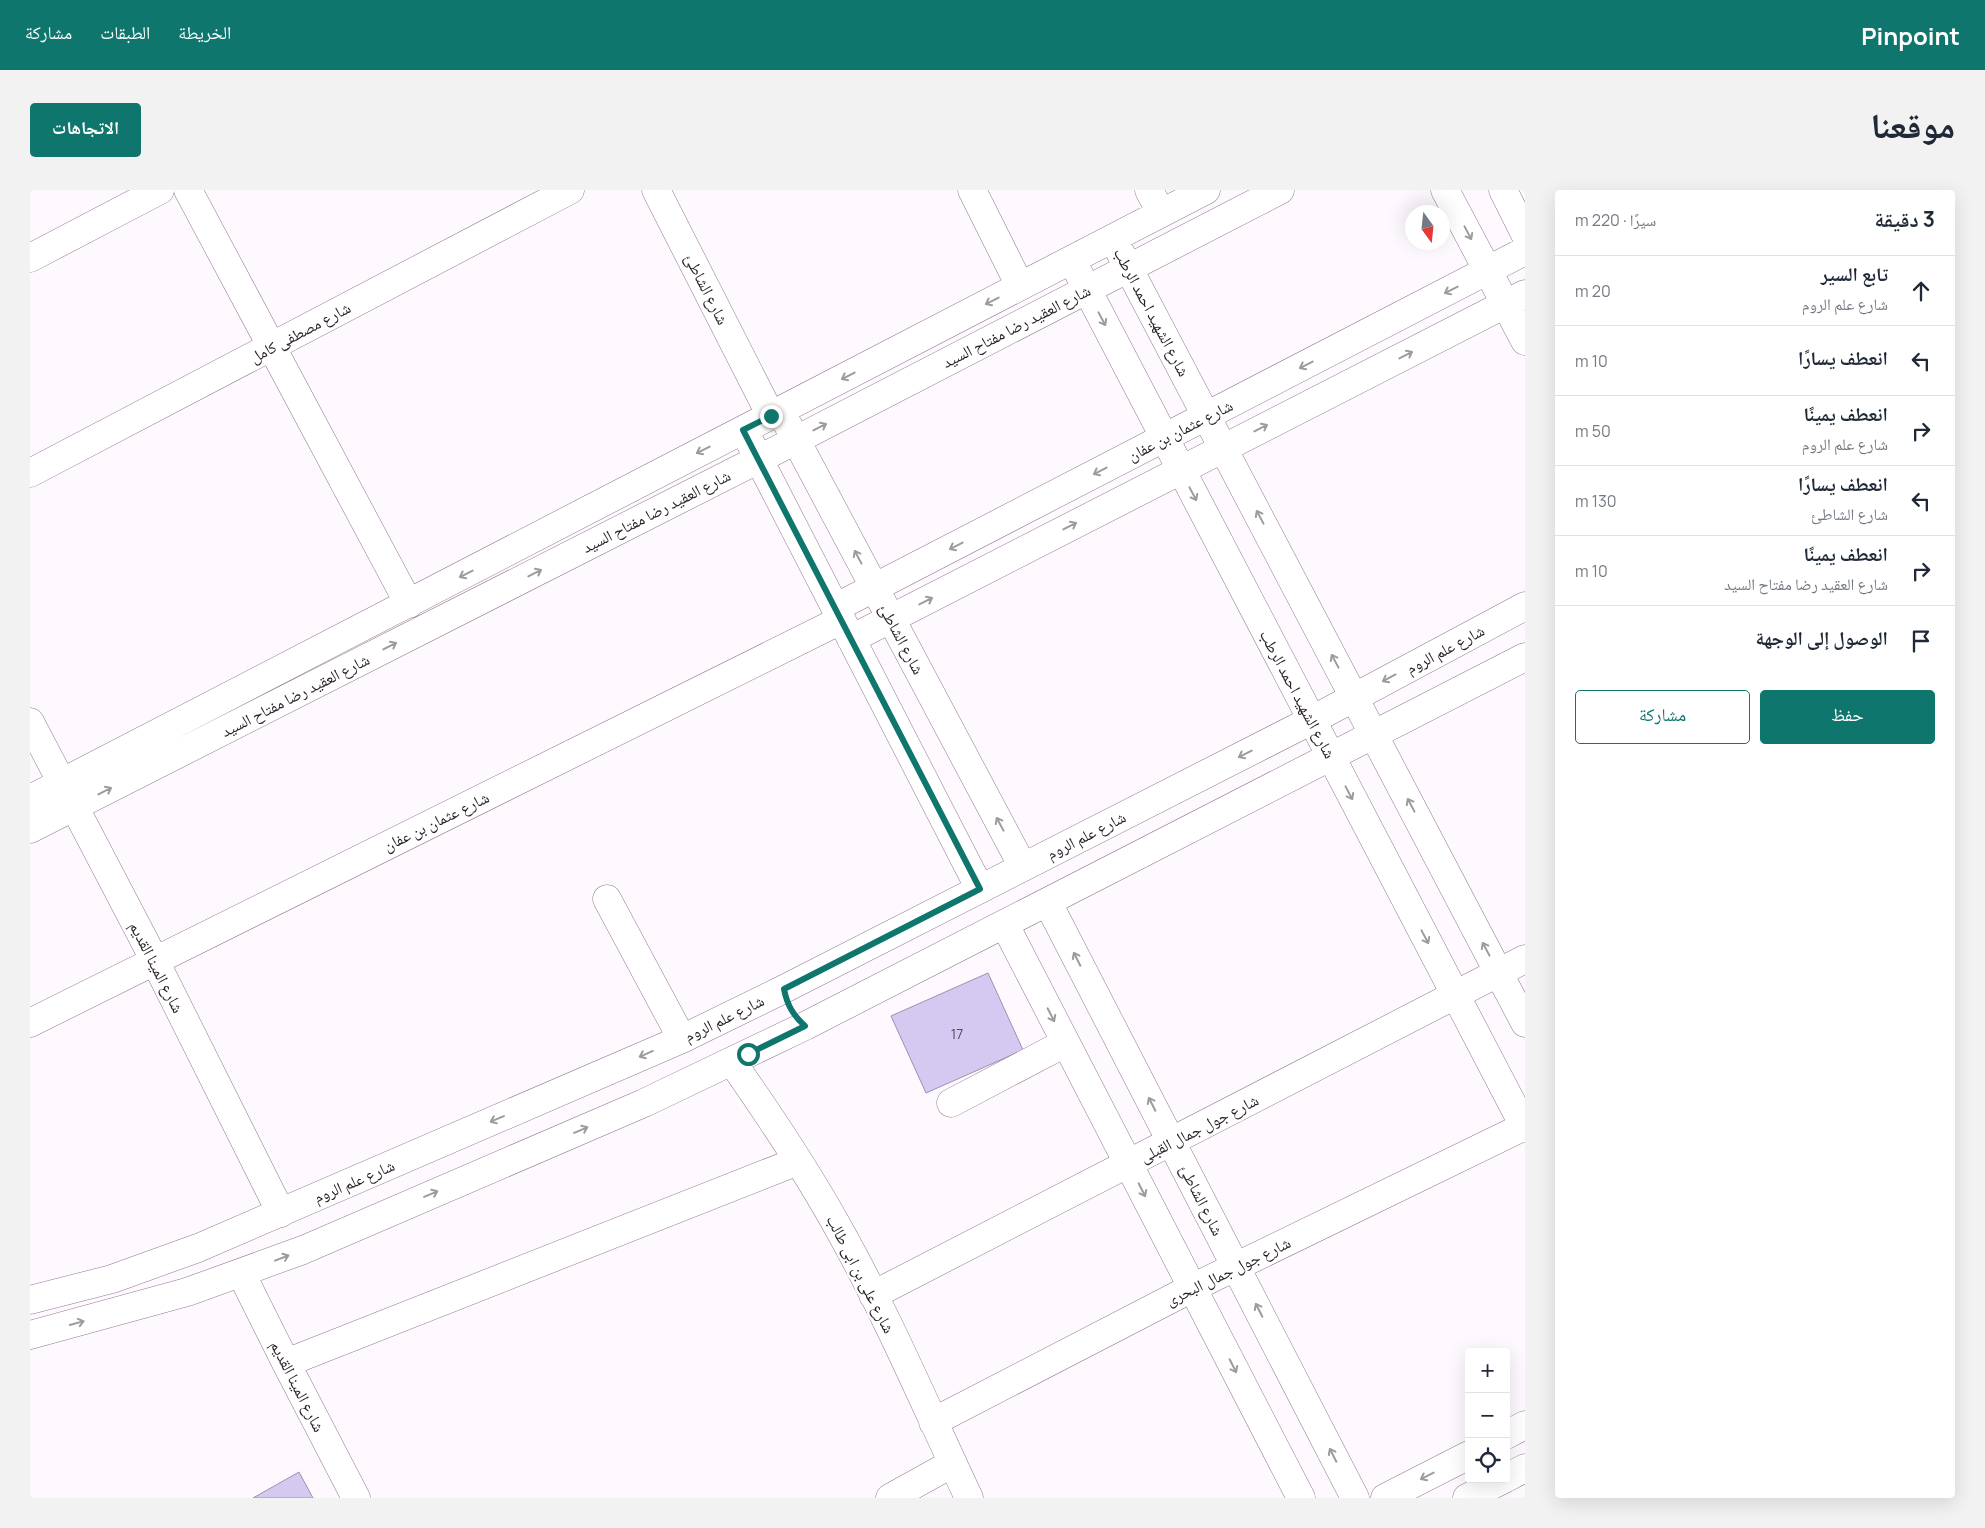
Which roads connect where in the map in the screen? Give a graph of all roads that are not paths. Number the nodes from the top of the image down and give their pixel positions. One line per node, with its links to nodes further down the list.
1 (160, 190): 14 (street)
2 (188, 190): 22 (street)
3 (570, 190): 22 (street, شارع مصطفى كامل)
4 (656, 190): 23 (street, شارع الشاطئ)
5 (972, 190): 18 (street)
6 (1206, 190): 10 (street, شارع العقيد رضا مفتاح السيد)
7 (1280, 190): 16 (street, شارع العقيد رضا مفتاح السيد)
8 (1446, 190): 17 (street, one-way to 17)
9 (1503, 190): 11 (street)
10 (1155, 202): 12 (street, شارع العقيد رضا مفتاح السيد)
11 (1525, 234)
12 (1113, 238): 15 (street, شارع العقيد رضا مفتاح السيد); 16 (street, شارع الشهيد احمد الرطب)
13 (1525, 251): 17 (street, شارع عثمان بن عفان)
14 (30, 258)
15 (1071, 260): 18 (street, شارع العقيد رضا مفتاح السيد); 19 (street, شارع الشهيد احمد الرطب)
16 (1129, 268): 19 (street, شارع العقيد رضا مفتاح السيد); 24 (street, شارع الشهيد احمد الرطب)
17 (1488, 271): 20 (street); 24 (street, شارع عثمان بن عفان, one-way to 24)
18 (1020, 286): 23 (street, شارع العقيد رضا مفتاح السيد, one-way to 23)
19 (1086, 290): 26 (street, شارع الشهيد احمد الرطب, one-way to 26); 27 (street, شارع العقيد رضا مفتاح السيد, one-way to 19)
20 (1515, 299): 21 (street); 28 (street, شارع عثمان بن عفان, one-way to 20)
21 (1525, 341)
22 (272, 347): 31 (street, شارع مصطفى كامل); 33 (street)
23 (776, 413): 25 (street, شارع العقيد رضا مفتاح السيد); 27 (street, شارع الشاطئ)
24 (1206, 416): 26 (street, شارع عثمان بن عفان); 28 (street, شارع الشهيد احمد الرطب)
25 (743, 430): 29 (street); 33 (street, شارع العقيد رضا مفتاح السيد, one-way to 33)
26 (1164, 438): 30 (street, شارع الشهيد احمد الرطب); 32 (street, شارع عثمان بن عفان, one-way to 32)
27 (796, 440): 29 (street, شارع العقيد رضا مفتاح السيد); 32 (street, شارع الشاطئ, one-way to 27)
28 (1223, 448): 30 (street, شارع عثمان بن عفان); 38 (street, شارع الشهيد احمد الرطب, one-way to 28)
29 (758, 459): 36 (street); 45 (street, شارع العقيد رضا مفتاح السيد, one-way to 29)
30 (1181, 470): 35 (street, شارع عثمان بن عفان, one-way to 30); 39 (street, شارع الشهيد احمد الرطب, one-way to 39)
31 (30, 473)
32 (875, 588): 35 (street, شارع الشاطئ); 36 (street, شارع عثمان بن عفان)
33 (409, 604): 43 (street, شارع العقيد رضا مفتاح السيد)
34 (1525, 606): 38 (street, شارع علم الروم, one-way to 38)
35 (891, 618): 36 (street, شارع عثمان بن عفان); 47 (street, شارع الشاطئ, one-way to 35)
36 (842, 622): 48 (street); 53 (street, شارع عثمان بن عفان)
37 (1525, 657): 41 (street)
38 (1354, 697): 39 (street, شارع علم الروم); 41 (street, شارع الشهيد احمد الرطب)
39 (1312, 720): 42 (street, شارع الشهيد احمد الرطب); 47 (street, شارع علم الروم, one-way to 47)
40 (30, 722): 43 (street, شارع المينا القديم)
41 (1374, 735): 42 (street); 54 (street, شارع الشهيد احمد الرطب, one-way to 41)
42 (1331, 758): 50 (street); 56 (street, شارع الشهيد احمد الرطب, one-way to 56)
43 (61, 783): 44 (street, شارع العقيد رضا مفتاح السيد); 45 (street, شارع المينا القديم)
44 (30, 799)
45 (74, 807): 46 (street, شارع العقيد رضا مفتاح السيد); 53 (street, شارع المينا القديم)
46 (30, 829)
47 (1023, 867): 48 (street, شارع علم الروم)
48 (980, 889): 55 (street, شارع علم الروم)
49 (607, 899): 61 (street)
50 (1048, 903): 51 (street); 66 (street, شارع الشاطئ, one-way to 50)
51 (1005, 925): 60 (street); 62 (street, one-way to 62)
52 (1525, 959): 54 (street, شارع جول جمال القبلى)
53 (155, 961): 58 (street, شارع عثمان بن عفان); 69 (street, شارع المينا القديم)
54 (1499, 973): 56 (street, شارع جول جمال القبلى); 59 (street, شارع الشهيد احمد الرطب)
55 (784, 989): 57 (street, شارع علم الروم); 60 (street)
56 (1455, 995): 65 (street, شارع الشهيد احمد الرطب); 66 (street, شارع جول جمال القبلى)
57 (728, 1017): 61 (street, شارع علم الروم); 63 (street, شارع على بن ابى طالب)
58 (30, 1022)
59 (1525, 1023)
60 (805, 1026): 63 (street)
61 (682, 1038): 69 (street, شارع علم الروم, one-way to 69)
62 (1065, 1043): 64 (street); 68 (street)
63 (740, 1058): 67 (street, شارع على بن ابى طالب); 71 (street, one-way to 63)
64 (951, 1102)
65 (1525, 1126): 70 (street, شارع جول جمال البحرى)
66 (1172, 1142): 68 (street, شارع جول جمال القبلى); 70 (street, شارع الشاطئ)
67 (798, 1160): 73 (street, شارع على بن ابى طالب); 76 (street)
68 (1128, 1164): 72 (street, one-way to 72); 73 (street, شارع جول جمال القبلى)
69 (282, 1213): 74 (street, شارع علم الروم)
70 (1236, 1266): 72 (street, شارع جول جمال البحرى); 89 (street, شارع الشاطئ, one-way to 70)
71 (242, 1273): 75 (street, one-way to 71); 76 (street, شارع المينا القديم)
72 (1192, 1288): 77 (street, شارع جول جمال البحرى); 88 (street, one-way to 88)
73 (873, 1294): 77 (street, شارع على بن ابى طالب)
74 (30, 1300)
75 (30, 1335)
76 (286, 1363): 85 (street, شارع المينا القديم)
77 (934, 1422): 81 (street, شارع على بن ابى طالب)
78 (1525, 1425): 79 (street)
79 (1510, 1433)
80 (1465, 1456): 90 (street, one-way to 90)
81 (953, 1463): 86 (street); 87 (street, شارع على بن ابى طالب)
82 (1525, 1468): 83 (street)
83 (1510, 1476)
84 (1497, 1483): 91 (street)
85 (356, 1498)
86 (890, 1498)
87 (969, 1498)
88 (1301, 1498)
89 (1355, 1498)
90 (1385, 1498)
91 (1468, 1498)

